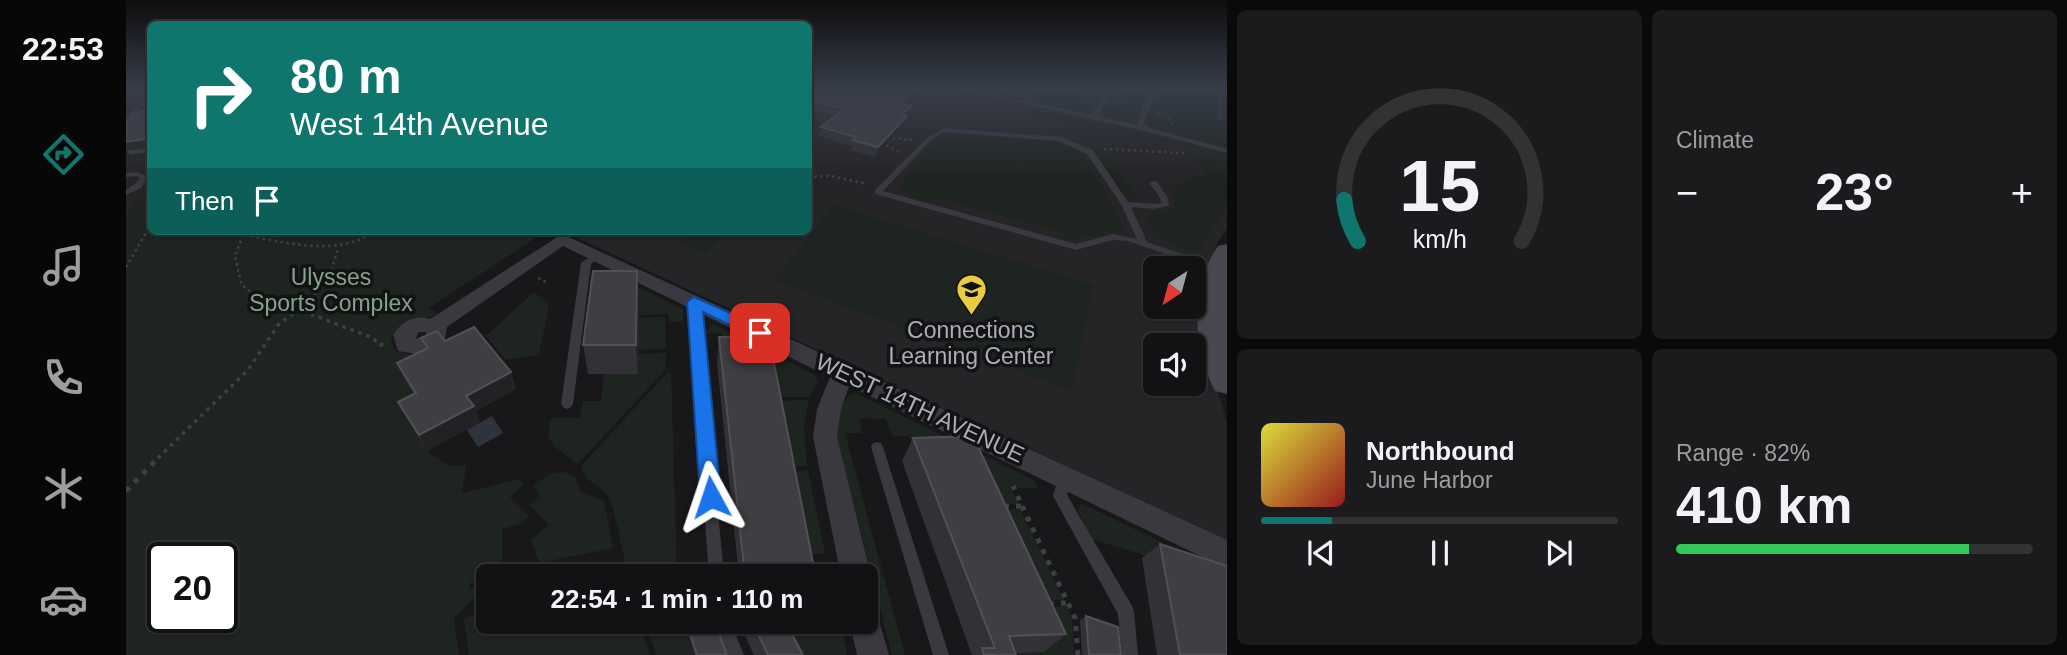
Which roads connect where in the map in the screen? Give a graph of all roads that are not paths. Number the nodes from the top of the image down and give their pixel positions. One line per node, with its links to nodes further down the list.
1 (1100, 119): 3 (lane)
2 (1142, 119): 3 (lane)
3 (1150, 130): 5 (lane)
4 (147, 150): 6 (lane)
5 (1227, 151)
6 (126, 152)
7 (126, 175): 9 (lane)
8 (1153, 183): 10 (lane)
9 (126, 193)
10 (1125, 204): 11 (lane); 11 (lane)
11 (1143, 242): 13 (lane)
12 (597, 255): 14 (street, WEST 14TH AVENUE); 15 (street, WEST 14TH AVENUE); 18 (lane)
13 (1224, 264): 17 (main road)
14 (694, 302): 16 (street, WEST 14TH AVENUE); 22 (lane)
15 (402, 339)
16 (845, 373): 20 (street, WEST 14TH AVENUE); 23 (street)
17 (1227, 382)
18 (568, 404)
19 (877, 447): 28 (lane)
20 (1065, 477): 21 (street, WEST 14TH AVENUE); 29 (lane)
21 (1227, 555)
22 (716, 564)
23 (853, 564)
24 (727, 634): 26 (lane)
25 (868, 634): 27 (street)
26 (736, 655)
27 (873, 655)
28 (941, 655)
29 (1130, 655)

